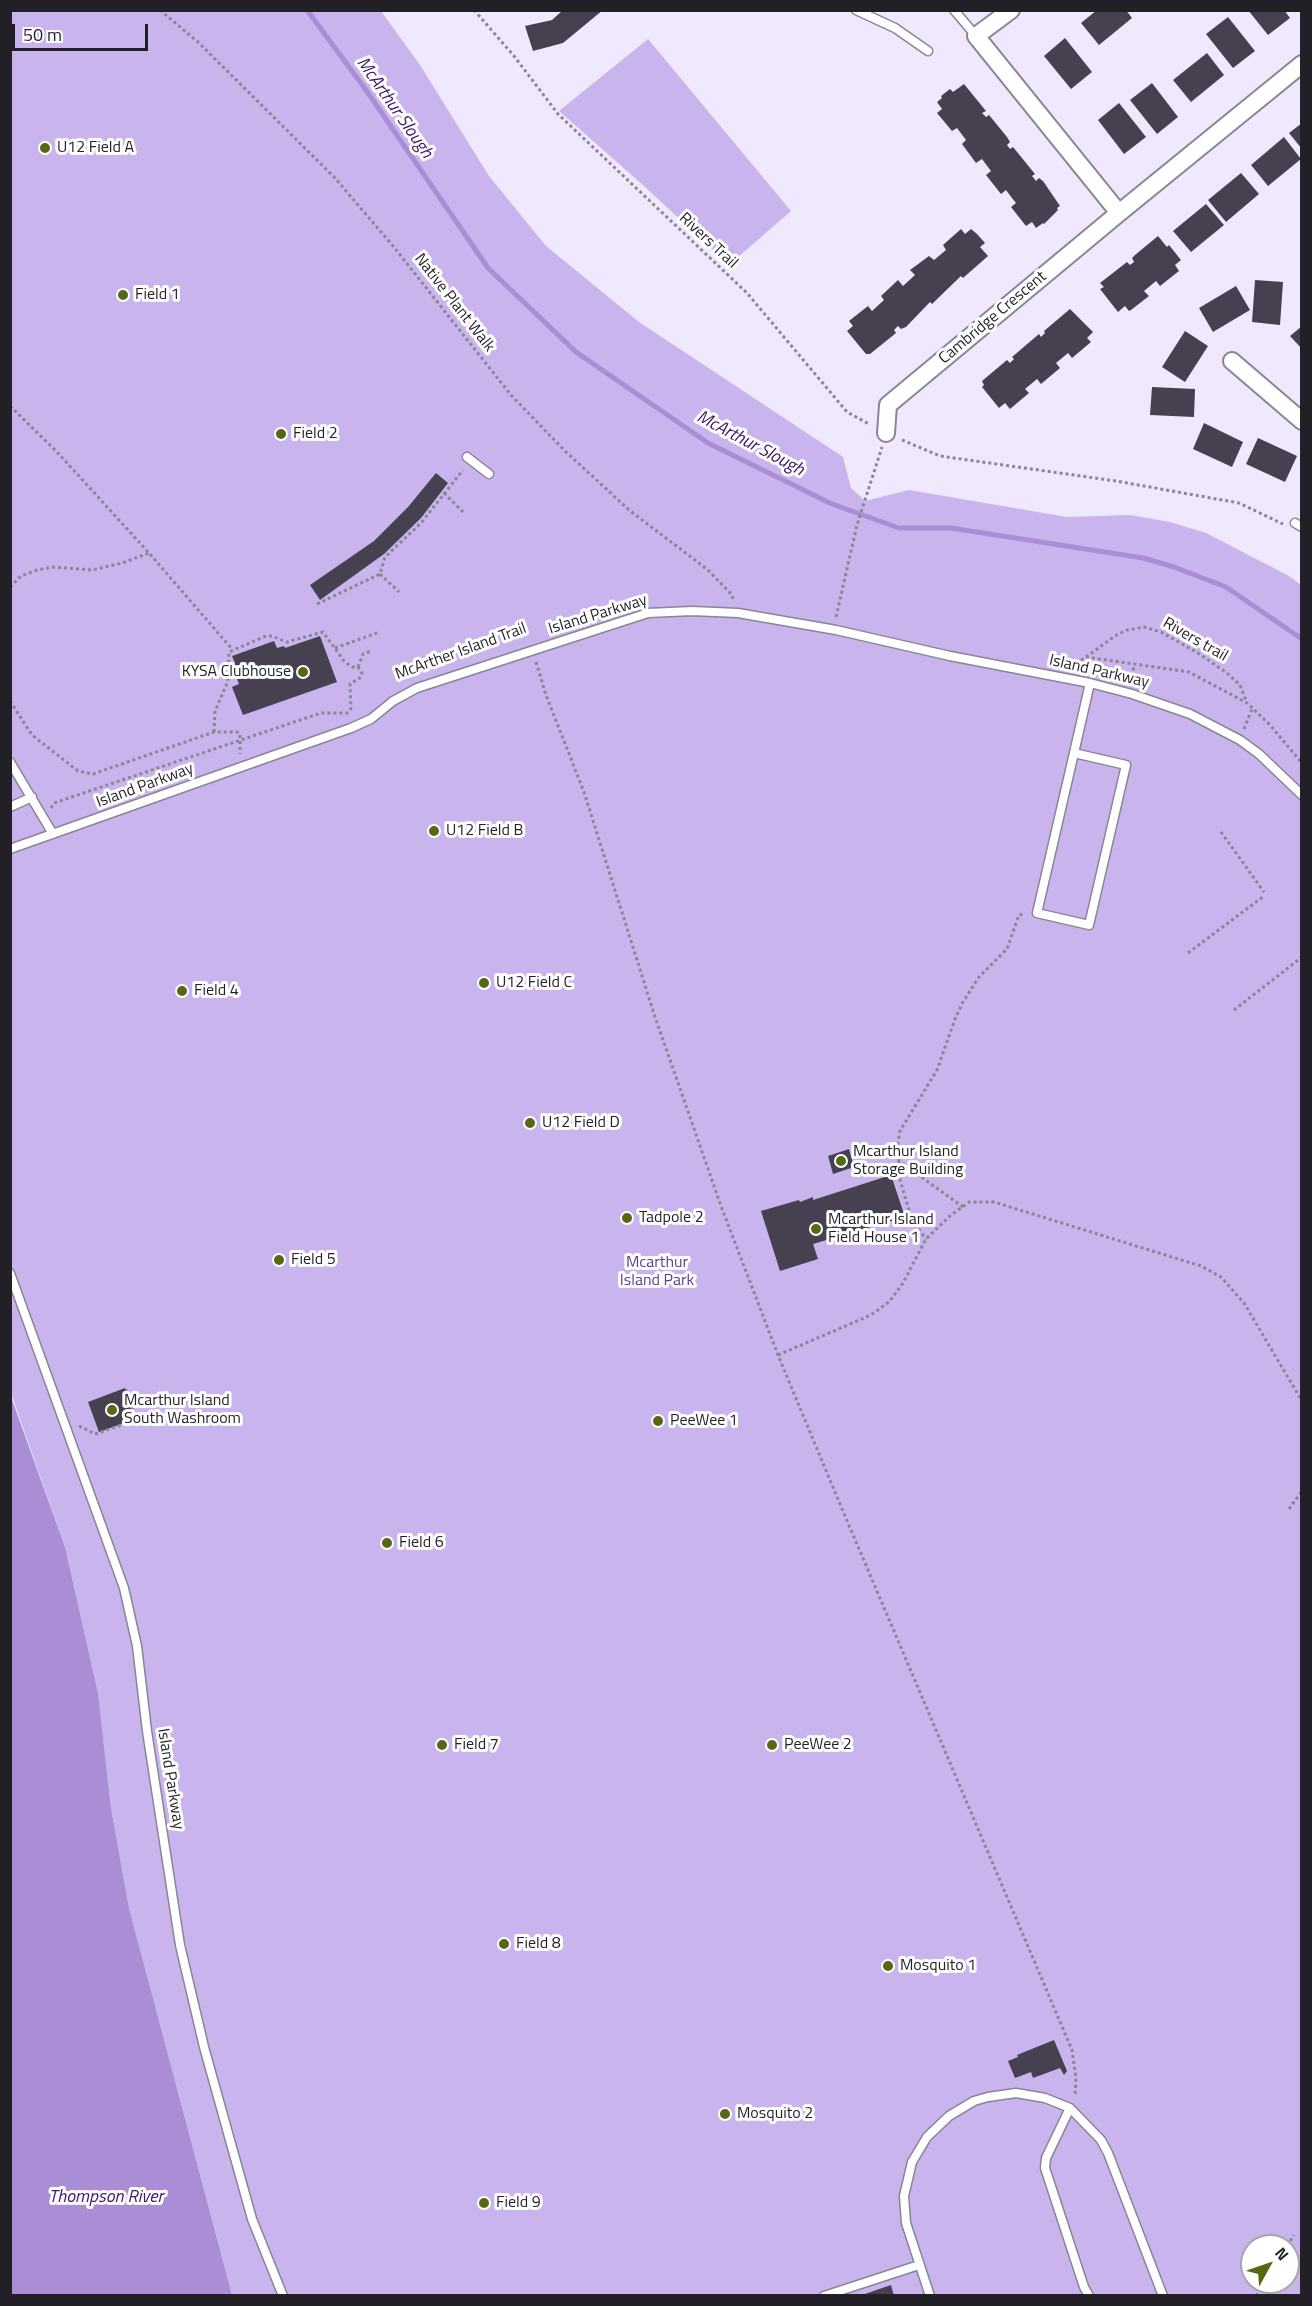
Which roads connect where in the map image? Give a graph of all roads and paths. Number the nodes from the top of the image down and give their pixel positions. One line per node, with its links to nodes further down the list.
1 (160, 10): 24 (path, Native Plant Walk)
2 (474, 10): 13 (path, Rivers Trail)
3 (856, 10): 7 (lane)
4 (954, 10): 6 (lane)
5 (1011, 10): 6 (street)
6 (976, 36): 9 (street)
7 (928, 51)
8 (1302, 64): 9 (street, Cambridge Crescent)
9 (1119, 213): 13 (street, Cambridge Crescent)
10 (1232, 361): 12 (street)
11 (10, 406): 19 (path)
12 (1302, 421)
13 (886, 433): 18 (path, Rivers Trail); 25 (path)
14 (469, 459): 15 (lane); 16 (path)
15 (489, 474)
16 (444, 493): 17 (path); 20 (path)
17 (463, 512)
18 (1295, 526)
19 (149, 553): 21 (path); 28 (path)
20 (380, 574): 22 (path); 23 (path)
21 (10, 587)
22 (399, 592)
23 (317, 604)
24 (724, 605)
25 (835, 619)
26 (377, 633): 27 (path)
27 (335, 648): 28 (path); 33 (path)
28 (232, 649): 43 (path)
29 (371, 651): 33 (path)
30 (533, 651): 35 (lane, Island Parkway); 48 (lane, Island Parkway); 64 (path)
31 (1086, 657): 32 (path, Rivers trail); 34 (path, Rivers trail); 38 (path, Rivers trail)
32 (1135, 663): 36 (path); 38 (path, Rivers trail)
33 (358, 667): 41 (path)
34 (1070, 668)
35 (1090, 683): 45 (lane); 49 (lane, Island Parkway)
36 (1130, 683)
37 (10, 701): 43 (path)
38 (1247, 703): 39 (path, Rivers trail)
39 (1252, 709): 42 (path); 47 (path, Rivers trail)
40 (361, 710): 41 (path)
41 (351, 713): 44 (path)
42 (1244, 729)
43 (214, 732): 44 (path)
44 (240, 740): 48 (path); 52 (path)
45 (1074, 753): 56 (lane); 56 (lane)
46 (10, 762): 50 (lane)
47 (1302, 763)
48 (239, 768): 54 (lane, Island Parkway)
49 (1302, 795)
50 (32, 796): 51 (lane); 52 (lane)
51 (10, 807)
52 (45, 818): 54 (lane)
53 (1221, 832): 57 (path)
54 (53, 834): 55 (lane, Island Parkway)
55 (10, 849)
56 (1037, 913): 60 (path)
57 (1188, 953)
58 (1302, 957): 59 (path)
59 (1234, 1010)
60 (898, 1161): 61 (path); 62 (path)
61 (963, 1207): 62 (path); 66 (path)
62 (926, 1239): 64 (path)
63 (10, 1273): 67 (lane, Island Parkway)
64 (778, 1355): 70 (path)
65 (126, 1389): 67 (path)
66 (1302, 1401)
67 (66, 1425): 72 (lane, Island Parkway)
68 (1302, 1491): 69 (path)
69 (1289, 1509)
70 (1070, 2108): 71 (lane); 75 (lane); 76 (lane)
71 (919, 2265): 73 (lane); 74 (lane)
72 (283, 2295)
73 (825, 2295)
74 (930, 2295)
75 (1089, 2295)
76 (1163, 2295)

